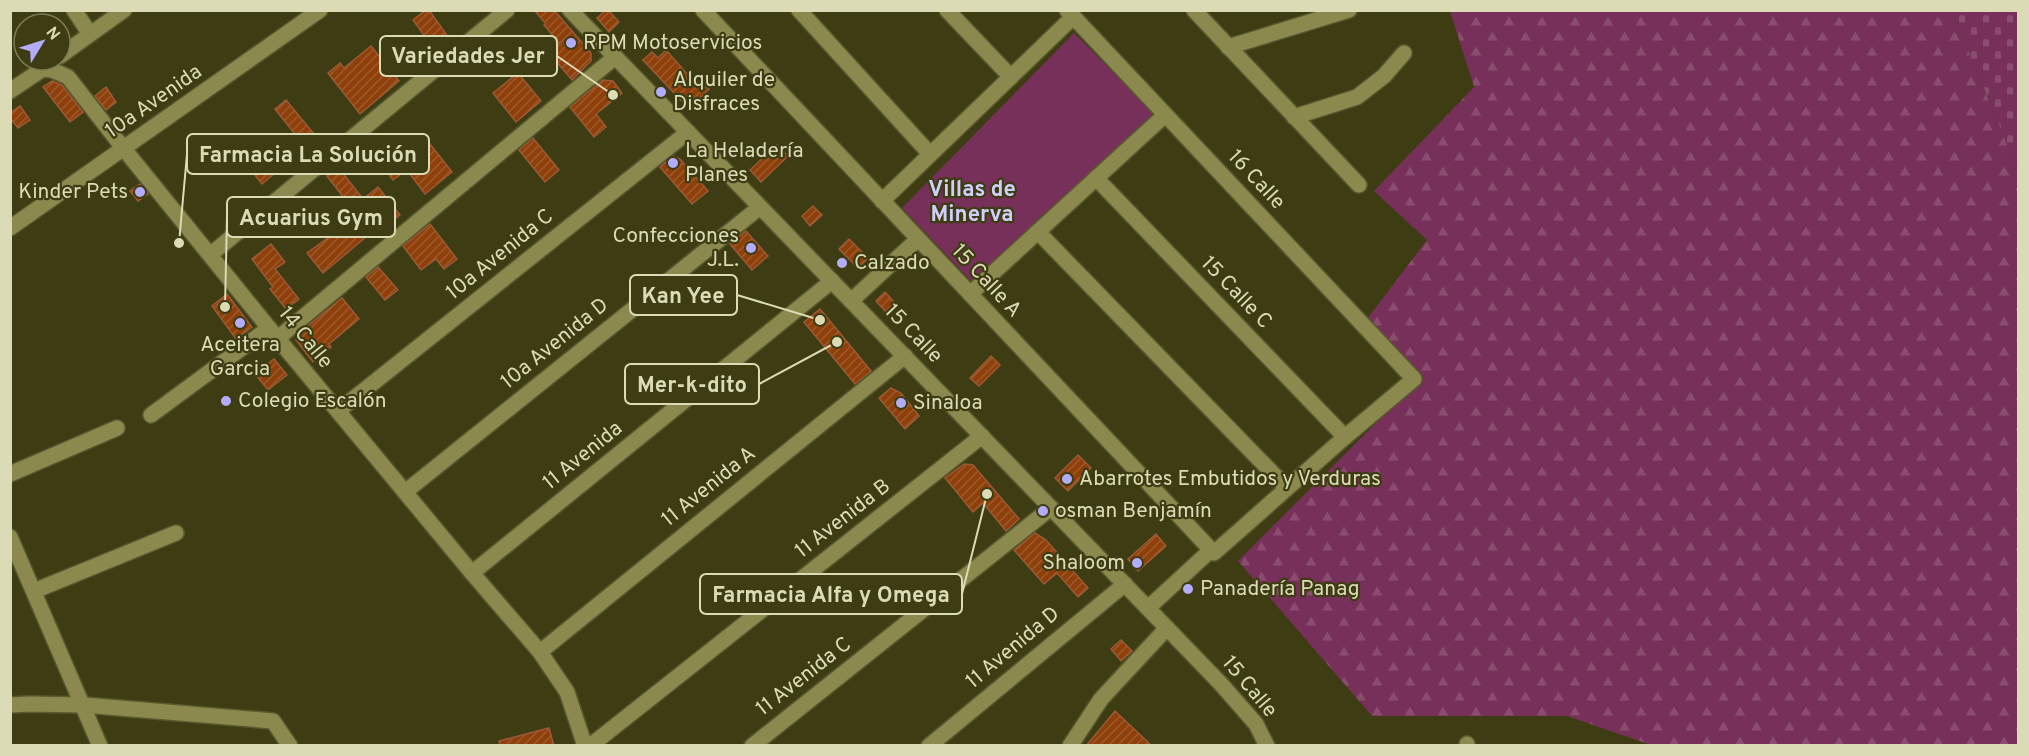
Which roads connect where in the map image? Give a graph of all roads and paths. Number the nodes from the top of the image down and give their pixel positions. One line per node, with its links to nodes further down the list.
1 (74, 10): 12 (street)
2 (124, 10): 12 (street)
3 (320, 10): 26 (street, 10a Avenida)
4 (507, 10): 35 (street)
5 (570, 10): 16 (street, 15 Calle)
6 (703, 10): 30 (street, 15 Calle A)
7 (799, 10): 27 (street)
8 (947, 10): 21 (street)
9 (1194, 10): 14 (street)
10 (1349, 10): 14 (street)
11 (1070, 14): 21 (street); 23 (street, 16 Calle)
12 (90, 34): 13 (street)
13 (72, 47)
14 (1228, 47): 24 (street)
15 (1404, 53): 24 (street)
16 (615, 57): 25 (street, 15 Calle); 39 (street)
17 (37, 72): 22 (street)
18 (60, 72): 20 (street)
19 (67, 72): 20 (street)
20 (68, 77): 26 (street, 14 Calle)
21 (1011, 77): 27 (street)
22 (10, 91)
23 (1165, 115): 28 (street); 45 (street, 16 Calle)
24 (1294, 117): 29 (street)
25 (688, 132): 31 (street, 15 Calle); 41 (street, 10a Avenida C)
26 (124, 149): 32 (street, 10a Avenida); 35 (street, 14 Calle)
27 (930, 154): 30 (street)
28 (1096, 178): 33 (street); 45 (street, 15 Calle C)
29 (1359, 185)
30 (882, 201): 34 (street, 15 Calle A)
31 (760, 207): 36 (street, 15 Calle); 48 (street, 10a Avenida D)
32 (10, 228)
33 (1038, 232): 37 (street); 47 (street)
34 (918, 239): 37 (street, 15 Calle A); 38 (street)
35 (210, 255): 39 (street, 14 Calle)
36 (832, 280): 38 (street, 15 Calle); 53 (street, 11 Avenida)
37 (970, 294): 52 (street, 15 Calle A)
38 (851, 301): 40 (street, 15 Calle)
39 (274, 333): 41 (street, 14 Calle); 42 (street)
40 (905, 356): 44 (street, 15 Calle); 58 (street, 11 Avenida A)
41 (338, 411): 48 (street, 14 Calle)
42 (151, 416)
43 (117, 428): 46 (street)
44 (982, 436): 49 (street, 15 Calle); 63 (street, 11 Avenida B)
45 (1345, 437): 47 (street)
46 (10, 474)
47 (1287, 488): 52 (street)
48 (405, 492): 53 (street, 14 Calle)
49 (1051, 508): 54 (street, 15 Calle); 64 (street, 11 Avenida C)
50 (176, 533): 55 (street)
51 (10, 537): 55 (street)
52 (1213, 552): 56 (street)
53 (472, 573): 58 (street, 14 Calle)
54 (1125, 584): 56 (street, 15 Calle); 65 (street, 11 Avenida D)
55 (34, 591): 60 (street)
56 (1148, 608): 57 (street, 15 Calle)
57 (1167, 628): 66 (street); 67 (street, 15 Calle)
58 (540, 652): 63 (street, 14 Calle)
59 (10, 705): 60 (street)
60 (84, 705): 61 (street); 62 (street)
61 (100, 746)
62 (290, 746)
63 (588, 746)
64 (752, 746)
65 (929, 746)
66 (1070, 746)
67 (1267, 746)

